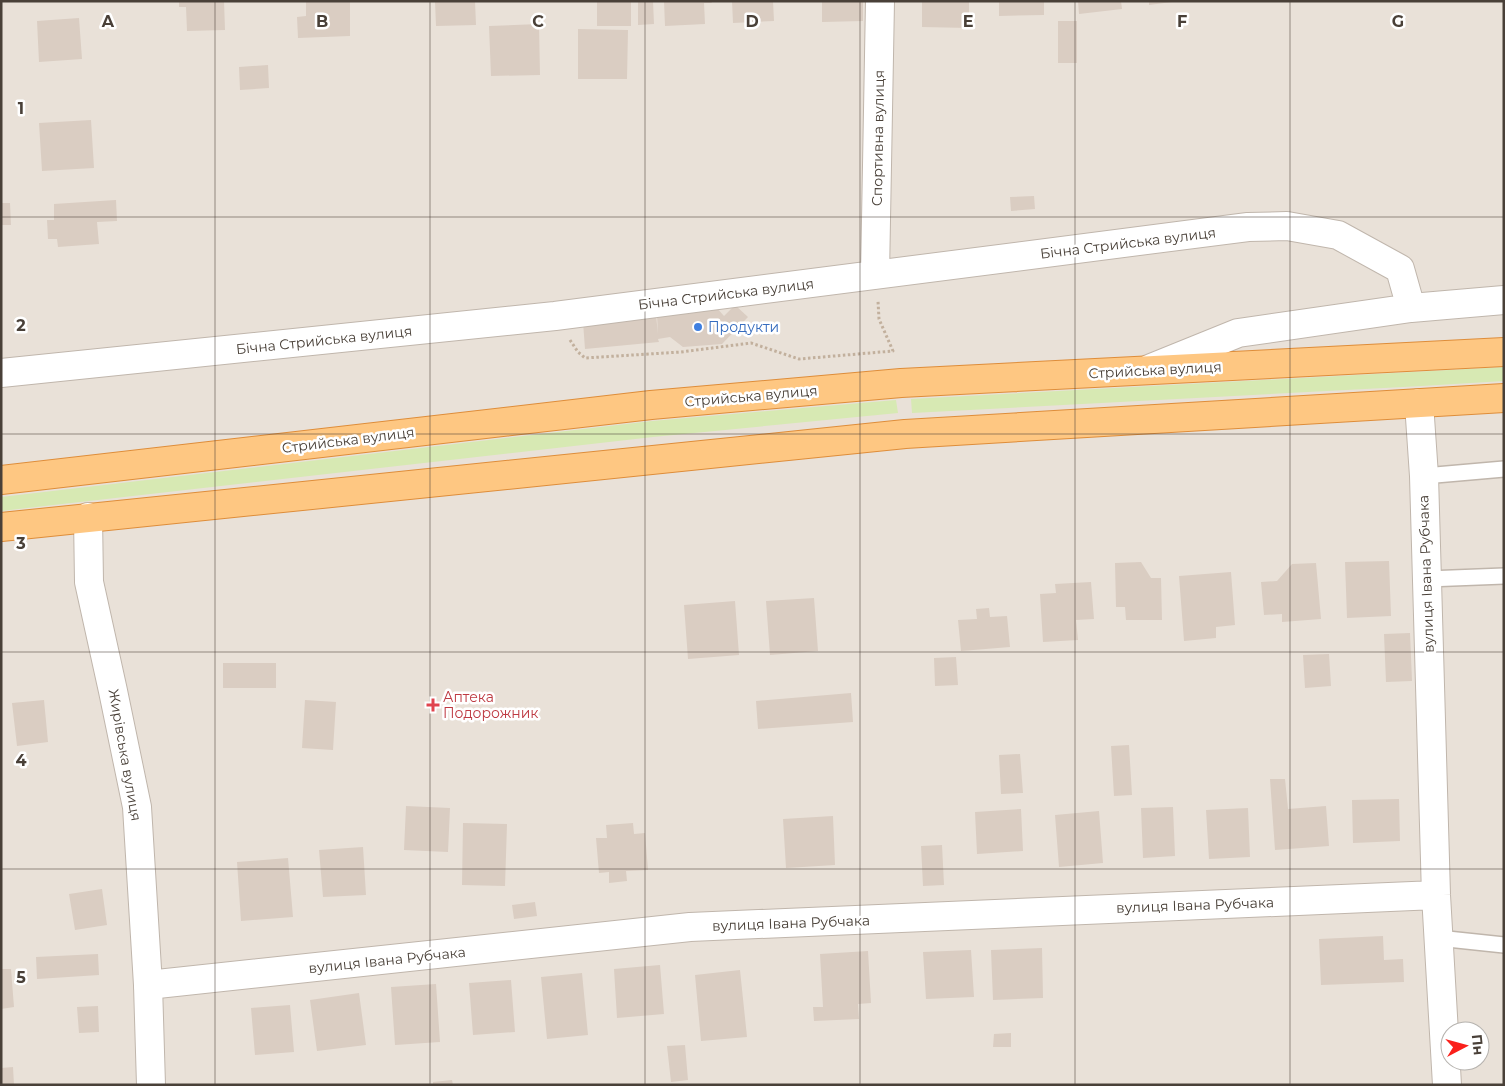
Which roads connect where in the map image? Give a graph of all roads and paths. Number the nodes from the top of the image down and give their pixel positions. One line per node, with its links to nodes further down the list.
1 (880, 1): 2 (street, Спортивна вулиця)
2 (875, 275): 4 (street, Бічна Стрийська вулиця); 5 (street, Бічна Стрийська вулиця); 5 (path)
3 (1504, 300): 4 (street)
4 (1411, 308): 7 (street)
5 (555, 316): 8 (street, Бічна Стрийська вулиця)
6 (1504, 352): 7 (highway, Стрийська вулиця)
7 (1147, 370): 13 (highway, Стрийська вулиця)
8 (1, 373)
9 (1504, 398): 10 (highway)
10 (1419, 404): 12 (street, вулиця Івана Рубчака); 14 (highway)
11 (1504, 469): 12 (lane)
12 (1424, 476): 17 (street, вулиця Івана Рубчака)
13 (1, 480)
14 (88, 517): 15 (highway); 21 (street, Жирівська вулиця)
15 (1, 527)
16 (1504, 576): 17 (lane)
17 (1426, 579): 18 (street, вулиця Івана Рубчака)
18 (1436, 895): 19 (street, вулиця Івана Рубчака); 21 (street, вулиця Івана Рубчака)
19 (1438, 938): 20 (lane); 23 (street, вулиця Івана Рубчака)
20 (1504, 945)
21 (148, 985): 22 (street, Жирівська вулиця)
22 (151, 1085)
23 (1447, 1085)

